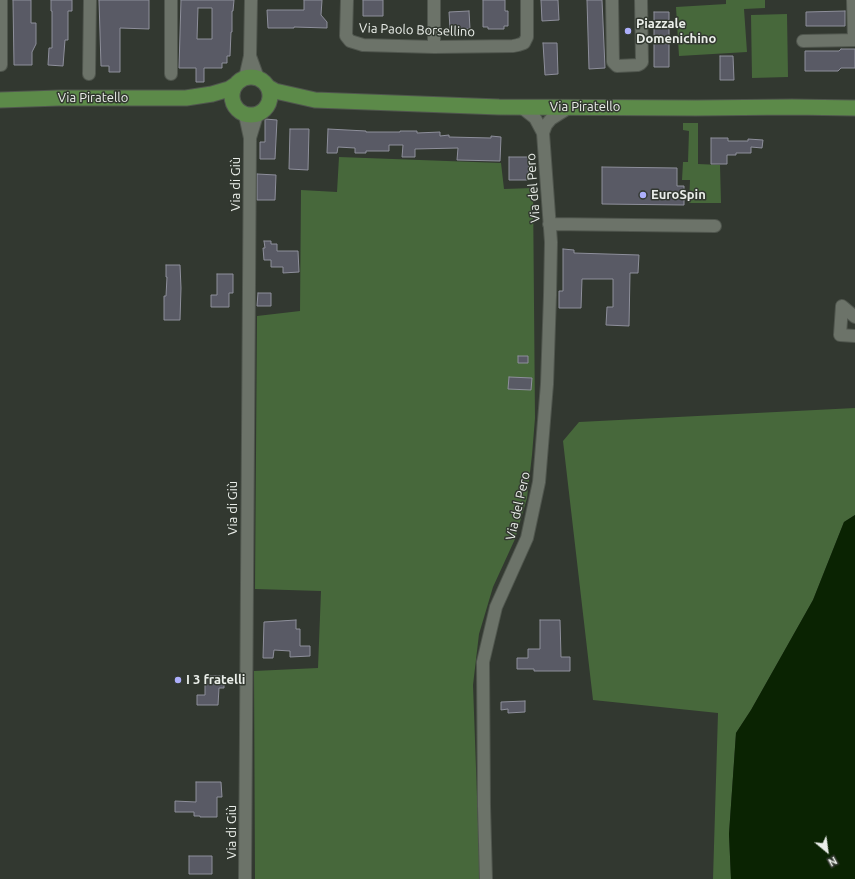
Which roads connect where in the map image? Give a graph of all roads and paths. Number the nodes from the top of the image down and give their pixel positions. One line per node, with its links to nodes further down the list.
1 (1, 0): 14 (street)
2 (90, 0): 15 (street)
3 (171, 0): 16 (street)
4 (251, 0): 17 (street)
5 (347, 0): 13 (street, Via Paolo Borsellino)
6 (434, 0): 13 (street)
7 (527, 0): 13 (street, Via Paolo Borsellino)
8 (612, 0): 9 (street)
9 (641, 0)
10 (853, 0): 11 (street)
11 (854, 40): 12 (street)
12 (803, 41)
13 (434, 47)
14 (1, 65)
15 (89, 74)
16 (171, 74)
17 (251, 82): 18 (main road, Via Piratello); 20 (main road, Via Piratello); 24 (main road); 24 (main road)
18 (186, 98): 19 (main road, Via Piratello); 24 (main road, Via Piratello)
19 (0, 100)
20 (315, 100): 21 (main road, Via Piratello); 24 (main road, Via Piratello)
21 (521, 107): 22 (main road, Via Piratello); 25 (street, Via del Pero)
22 (570, 107): 23 (main road, Via Piratello); 25 (street)
23 (855, 108)
24 (251, 111): 30 (street, Via di Giù)
25 (543, 133): 26 (street, Via del Pero)
26 (549, 224): 27 (street); 31 (street, Via del Pero)
27 (714, 226)
28 (855, 317): 29 (street)
29 (855, 336)
30 (245, 879)
31 (486, 879)

